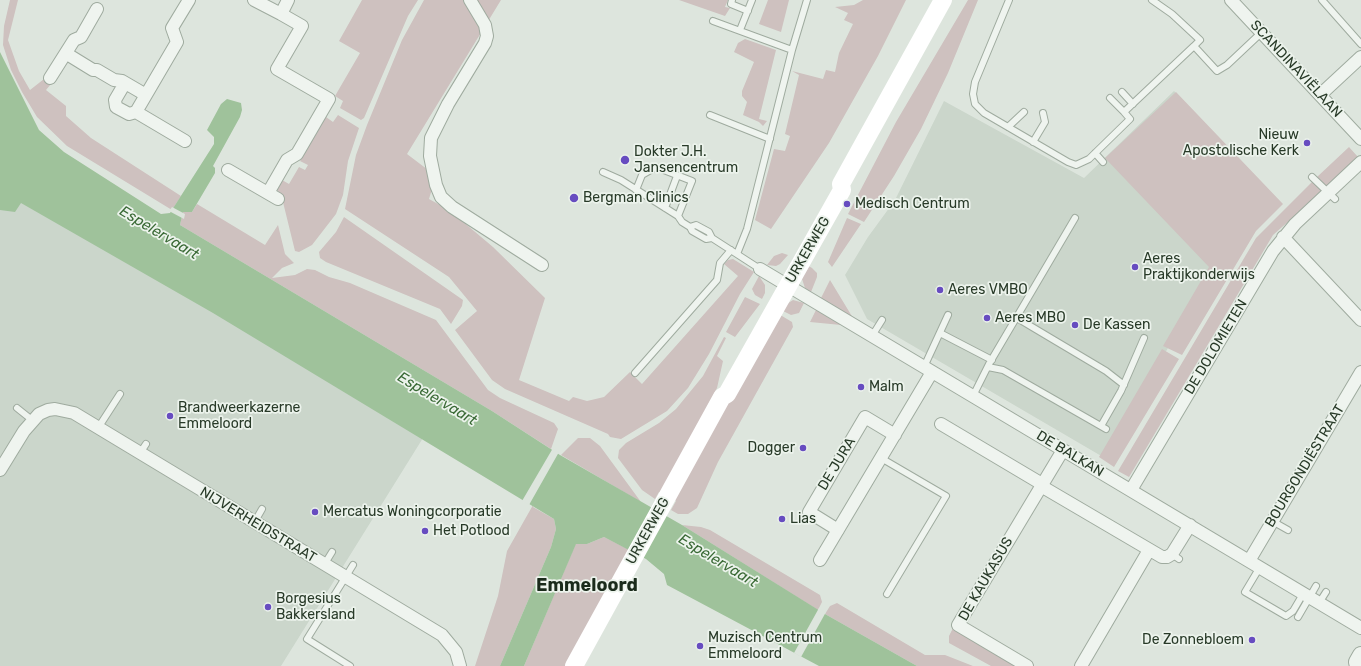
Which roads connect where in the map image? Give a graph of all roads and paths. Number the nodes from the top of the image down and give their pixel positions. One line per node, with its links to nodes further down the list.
1 (189, 0): 29 (street)
2 (254, 0): 15 (street)
3 (288, 0): 15 (street)
4 (470, 0): 58 (street)
5 (732, 0): 14 (lane)
6 (752, 0): 14 (lane)
7 (807, 0): 21 (lane)
8 (943, 0): 60 (main road, URKERWEG)
9 (1009, 0): 38 (lane)
10 (1152, 0): 20 (lane)
11 (1231, 0): 18 (street, SCANDINAVIËLAAN)
12 (1322, 0): 19 (lane)
13 (97, 8): 22 (street)
14 (748, 11): 17 (lane)
15 (281, 14): 46 (street)
16 (713, 21): 17 (lane)
17 (740, 30): 21 (lane)
18 (1261, 33): 24 (lane); 30 (street, SCANDINAVIËLAAN)
19 (1361, 44)
20 (1194, 46): 24 (lane); 32 (lane)
21 (792, 50): 39 (lane)
22 (67, 54): 26 (street); 27 (street)
23 (1361, 57): 30 (street)
24 (1216, 70): 25 (lane)
25 (1210, 75)
26 (50, 78)
27 (125, 83): 29 (street); 33 (street)
28 (1122, 92): 32 (lane)
29 (146, 95): 33 (street)
30 (1320, 95): 40 (street, SCANDINAVIËLAAN)
31 (1110, 98): 35 (lane)
32 (1132, 104): 35 (lane)
33 (136, 112): 41 (street)
34 (1024, 112): 38 (lane)
35 (1124, 112): 43 (lane)
36 (1043, 113): 42 (lane)
37 (710, 115): 39 (lane)
38 (1008, 127): 42 (lane)
39 (770, 138): 57 (lane)
40 (1361, 139)
41 (185, 141)
42 (1033, 142): 43 (lane)
43 (1095, 153): 44 (lane)
44 (1103, 162)
45 (1361, 162): 51 (street, DE DOLOMIETEN)
46 (228, 170)
47 (603, 172): 50 (lane)
48 (677, 176): 50 (lane); 52 (lane); 53 (lane)
49 (1312, 177): 51 (lane)
50 (636, 190): 52 (lane)
51 (1332, 196): 55 (street, DE DOLOMIETEN)
52 (665, 208): 53 (lane)
53 (678, 216): 56 (lane, URKERWEG)
54 (1075, 218): 62 (lane)
55 (1283, 237): 64 (street); 85 (street, DE DOLOMIETEN)
56 (731, 250): 57 (lane, URKERWEG); 72 (lane)
57 (737, 254): 59 (lane, URKERWEG)
58 (542, 265)
59 (760, 269): 60 (street, URKERWEG)
60 (783, 283): 66 (street, DE BALKAN); 108 (main road, URKERWEG)
61 (948, 315): 65 (lane)
62 (1016, 318): 68 (lane); 73 (lane)
63 (882, 320): 66 (lane)
64 (1361, 320)
65 (940, 334): 68 (lane); 70 (lane)
66 (872, 336): 70 (street, DE BALKAN)
67 (1144, 338): 73 (lane)
68 (992, 360): 69 (lane)
69 (988, 367): 73 (lane); 75 (lane)
70 (928, 369): 75 (street, DE BALKAN); 80 (street)
71 (1361, 372): 87 (street, BOURGONDIËSTRAAT)
72 (635, 373)
73 (1124, 385)
74 (120, 394): 79 (lane)
75 (973, 396): 81 (street, DE BALKAN)
76 (17, 408): 77 (lane)
77 (32, 420): 79 (street, NIJVERHEIDSTRAAT); 83 (street)
78 (941, 424): 84 (street)
79 (98, 428): 88 (street, NIJVERHEIDSTRAAT)
80 (894, 435): 82 (street); 90 (street, DE JURA)
81 (1063, 450): 84 (street, DE KAUKASUS); 85 (street, DE BALKAN)
82 (881, 458): 90 (street); 102 (lane)
83 (0, 470)
84 (1042, 485): 92 (street); 109 (street, DE KAUKASUS)
85 (1131, 490): 89 (street, DE BALKAN)
86 (262, 509): 88 (lane)
87 (1272, 521): 91 (lane); 95 (street, BOURGONDIËSTRAAT)
88 (254, 523): 96 (street, NIJVERHEIDSTRAAT)
89 (1190, 525): 92 (street); 95 (street, DE BALKAN)
90 (838, 530): 94 (street)
91 (1288, 530)
92 (1149, 550): 110 (street)
93 (332, 552): 96 (lane)
94 (820, 560)
95 (1248, 561): 98 (street, DE BALKAN)
96 (324, 565): 99 (street, NIJVERHEIDSTRAAT)
97 (353, 565): 99 (lane)
98 (1260, 567): 103 (street, DE BALKAN); 103 (lane)
99 (345, 578): 106 (lane); 107 (street, NIJVERHEIDSTRAAT)
100 (1316, 586): 103 (lane)
101 (1326, 592): 103 (lane)
102 (887, 594)
103 (1310, 598): 104 (lane); 105 (street, DE BALKAN)
104 (1298, 617)
105 (1361, 628)
106 (350, 666)
107 (460, 666)
108 (574, 666)
109 (1027, 666)
110 (1081, 666)

